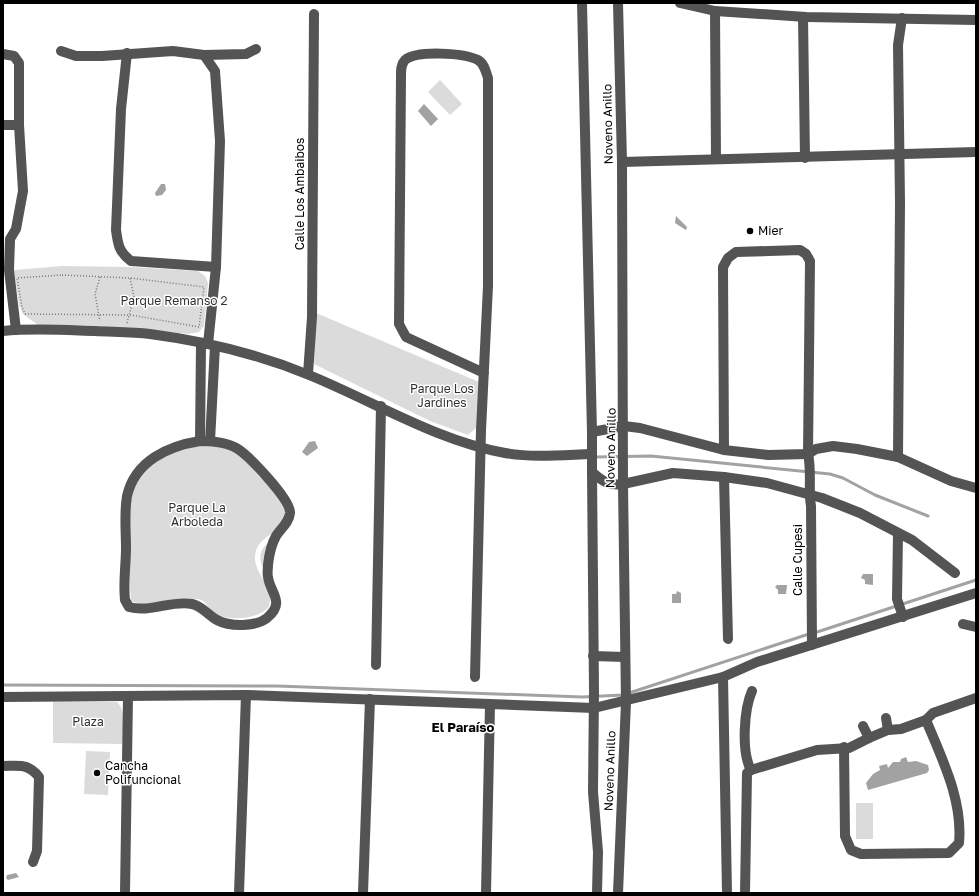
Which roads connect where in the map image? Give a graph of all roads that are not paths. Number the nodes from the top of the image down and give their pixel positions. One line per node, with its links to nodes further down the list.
1 (582, 3): 30 (street, Noveno Anillo)
2 (618, 3): 20 (street, Noveno Anillo)
3 (680, 3): 4 (street)
4 (715, 12): 6 (street); 19 (street)
5 (314, 14): 27 (street, Calle Los Ambaibos)
6 (803, 17): 7 (street); 18 (street)
7 (902, 18): 8 (street); 17 (street)
8 (976, 20)
9 (256, 49): 13 (street)
10 (61, 51): 11 (street)
11 (127, 53): 13 (street); 22 (street)
12 (3, 54): 15 (street)
13 (204, 55): 22 (street)
14 (3, 125): 15 (street)
15 (19, 125): 21 (street)
16 (976, 152): 17 (street)
17 (899, 153): 18 (street); 36 (street)
18 (805, 158): 19 (street)
19 (716, 159): 20 (street)
20 (622, 162): 29 (street, Noveno Anillo)
21 (7, 238): 23 (street)
22 (216, 267): 25 (street)
23 (16, 330): 24 (street); 25 (street)
24 (3, 331)
25 (208, 345): 27 (street); 31 (street)
26 (484, 373): 26 (street); 32 (street)
27 (308, 374): 28 (street)
28 (381, 406): 32 (street); 52 (street)
29 (624, 426): 30 (street); 33 (street); 39 (street, Noveno Anillo)
30 (592, 432): 34 (street, Noveno Anillo)
31 (205, 441): 31 (street)
32 (481, 447): 34 (street); 53 (street)
33 (724, 450): 35 (street); 35 (street, Calle Cupesi)
34 (591, 454): 37 (street, Noveno Anillo)
35 (808, 454): 36 (street); 41 (street, Calle Cupesi)
36 (898, 457): 40 (street)
37 (592, 472): 39 (street); 50 (street, Noveno Anillo)
38 (724, 477): 39 (street); 41 (street); 48 (street)
39 (623, 484): 51 (street, Noveno Anillo)
40 (976, 488)
41 (809, 495): 42 (street); 49 (street, Calle Cupesi)
42 (898, 534): 43 (street); 45 (street)
43 (955, 574)
44 (976, 593): 45 (street)
45 (900, 608): 49 (street)
46 (962, 624): 47 (street)
47 (976, 628)
48 (728, 638)
49 (812, 645): 54 (street)
50 (593, 656): 51 (street); 62 (street, Noveno Anillo)
51 (626, 657): 58 (street, Noveno Anillo)
52 (376, 665)
53 (475, 677)
54 (724, 677): 58 (street); 79 (street)
55 (752, 691): 71 (street)
56 (246, 695): 57 (street); 61 (street); 74 (street)
57 (128, 696): 59 (street); 73 (street)
58 (626, 696): 62 (street); 78 (street, Noveno Anillo)
59 (3, 697)
60 (976, 698): 65 (street)
61 (370, 699): 63 (street); 75 (street)
62 (594, 700): 63 (street); 77 (street, Noveno Anillo)
63 (490, 705): 76 (street)
64 (886, 718): 67 (street)
65 (926, 720): 67 (street); 69 (street)
66 (863, 726): 68 (street)
67 (888, 730): 68 (street)
68 (869, 738): 69 (street)
69 (844, 748): 71 (street)
70 (3, 766): 72 (street)
71 (750, 770): 80 (street)
72 (33, 862)
73 (125, 893)
74 (239, 893)
75 (363, 893)
76 (486, 893)
77 (597, 893)
78 (618, 893)
79 (727, 893)
80 (746, 893)

